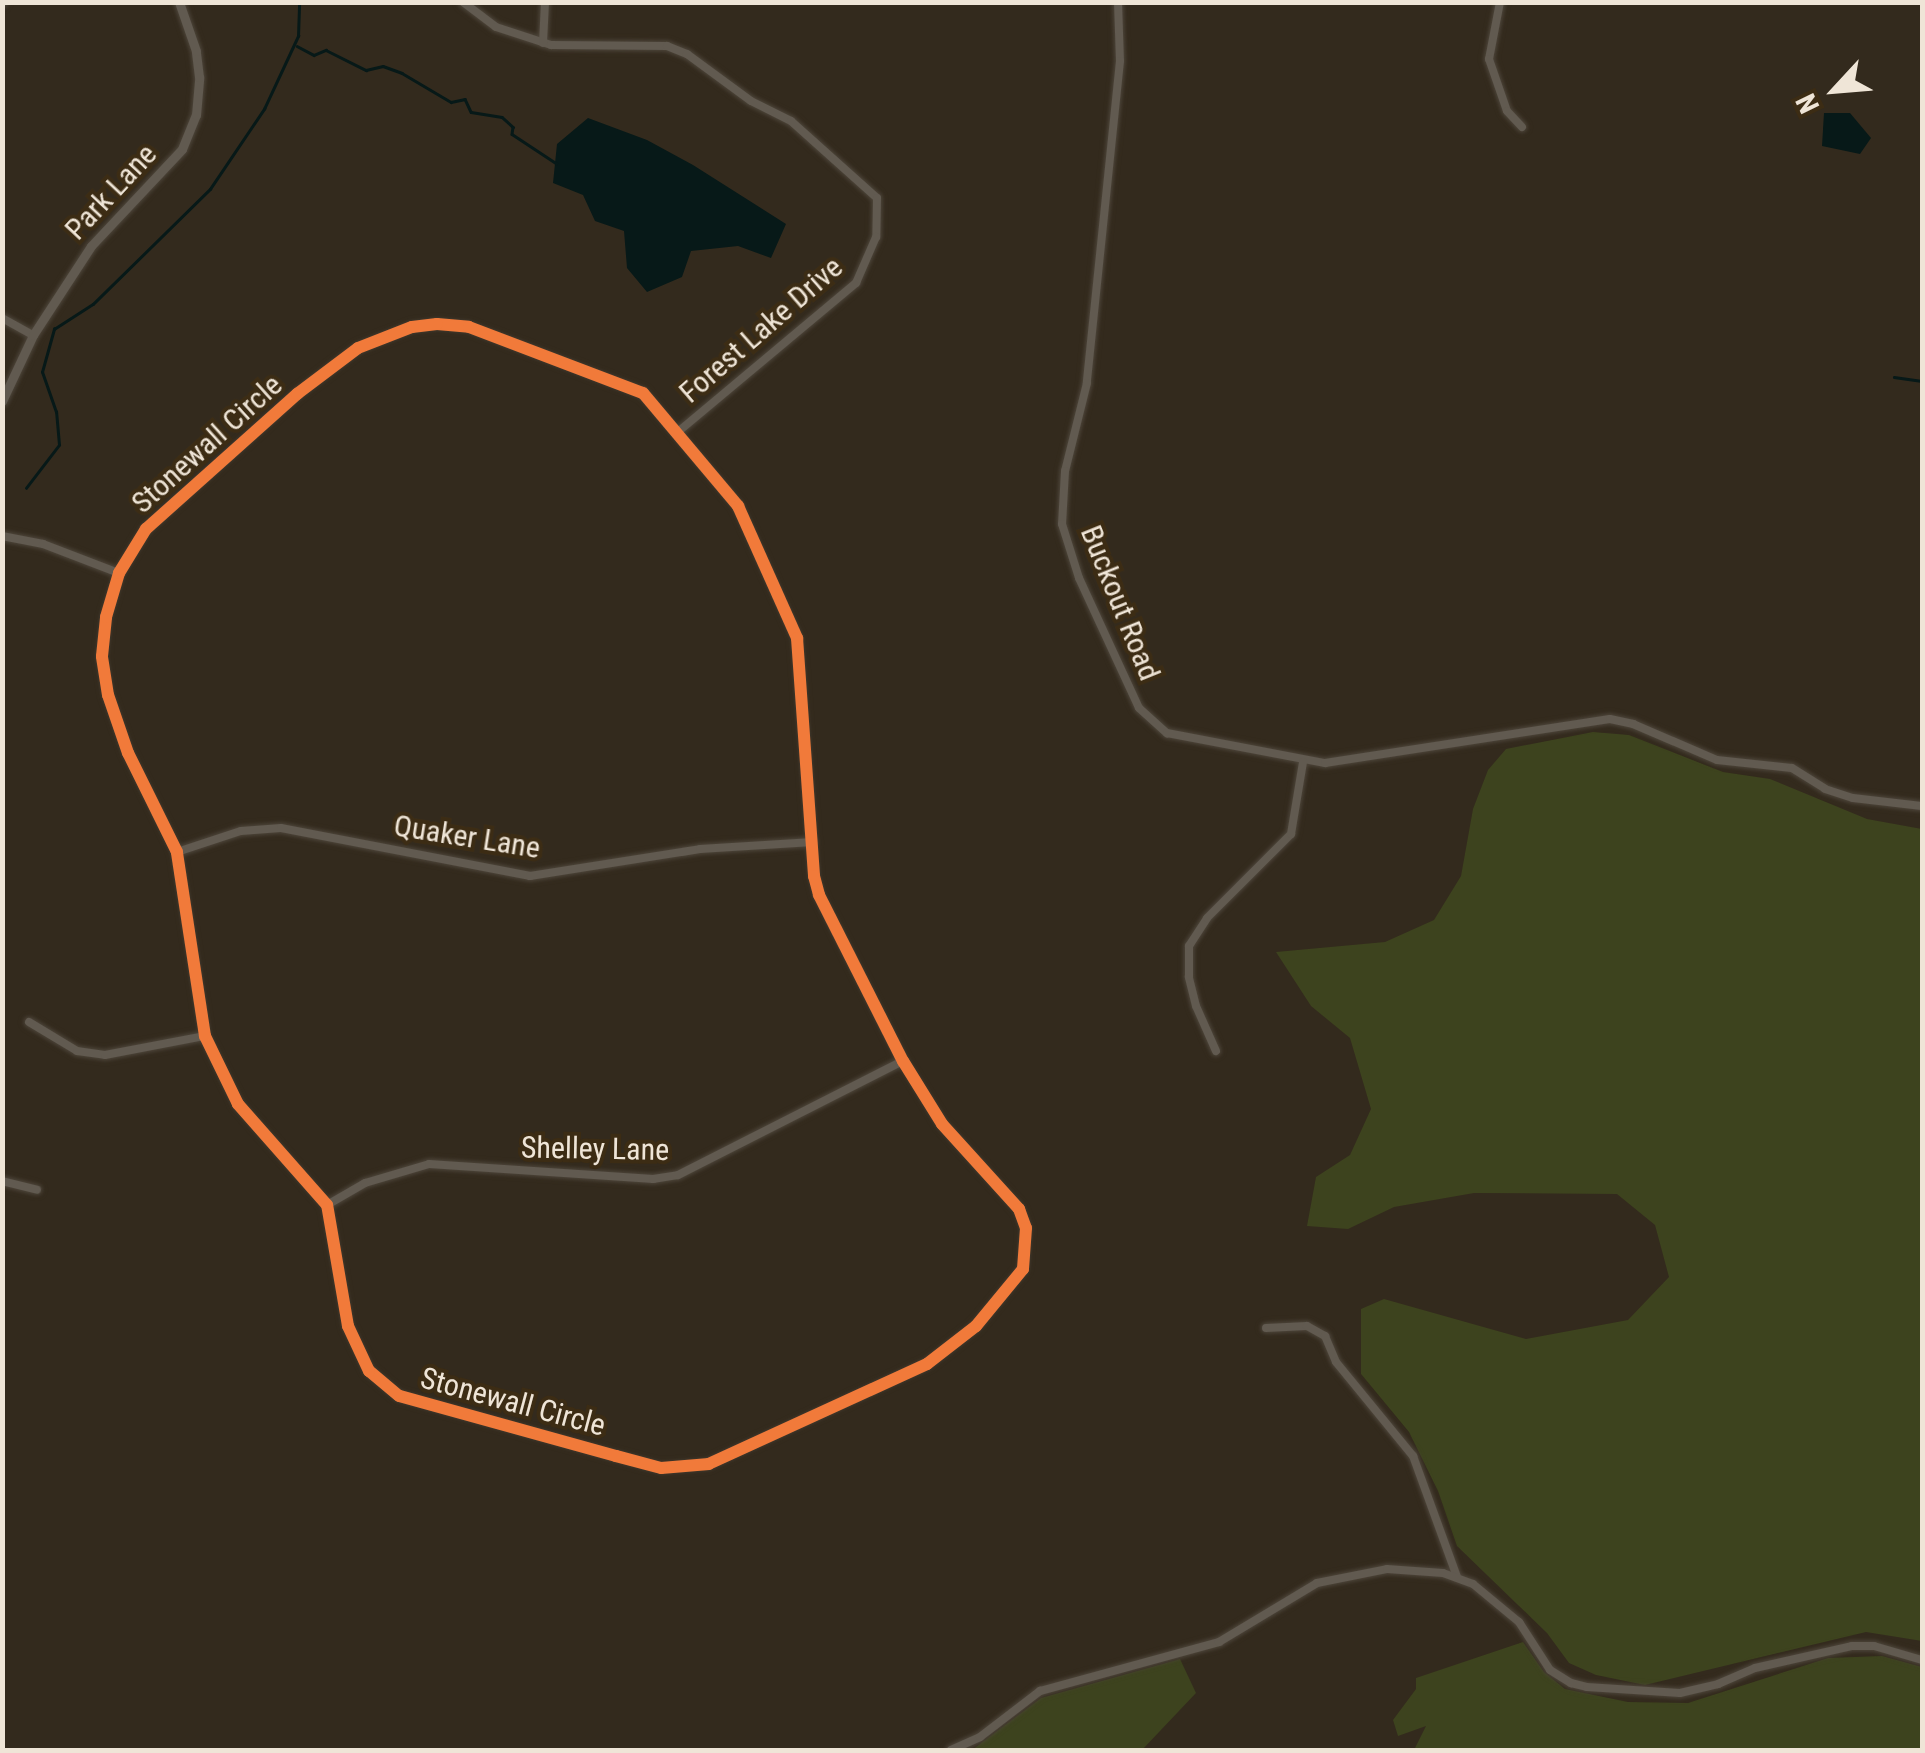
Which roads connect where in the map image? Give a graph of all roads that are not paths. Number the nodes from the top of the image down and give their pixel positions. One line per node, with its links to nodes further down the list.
1 (179, 2): 9 (street, Park Lane)
2 (464, 2): 6 (street, Forest Lake Drive)
3 (544, 2): 6 (street)
4 (1118, 2): 14 (street, Buckout Road)
5 (1500, 2): 7 (street)
6 (543, 43): 11 (street, Forest Lake Drive)
7 (1522, 127)
8 (2, 318): 9 (street)
9 (33, 335): 10 (street, Park Lane)
10 (2, 401)
11 (679, 431): 13 (street, Stonewall Circle); 16 (street, Stonewall Circle)
12 (2, 536): 13 (street)
13 (118, 574): 17 (street, Stonewall Circle)
14 (1303, 762): 15 (street, Buckout Road); 20 (street)
15 (1922, 806)
16 (813, 842): 17 (street, Quaker Lane); 21 (street, Stonewall Circle)
17 (178, 852): 19 (street, Stonewall Circle)
18 (29, 1022): 19 (street)
19 (205, 1036): 24 (street, Stonewall Circle)
20 (1216, 1051)
21 (903, 1061): 24 (street, Shelley Lane); 24 (street, Stonewall Circle)
22 (2, 1181): 23 (street)
23 (37, 1190)
24 (328, 1205)
25 (1266, 1328): 26 (street)
26 (1458, 1576): 27 (street); 28 (street)
27 (1922, 1660)
28 (951, 1750)

